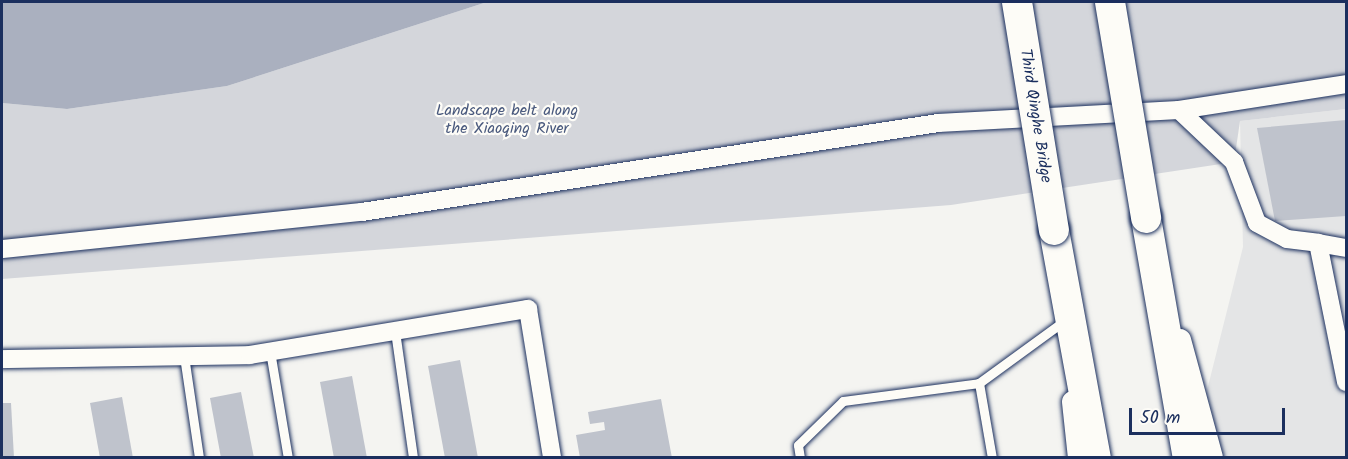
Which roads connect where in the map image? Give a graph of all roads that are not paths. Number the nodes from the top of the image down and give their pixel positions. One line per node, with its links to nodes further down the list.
1 (1017, 2): 6 (highway, Third Qinghe Bridge, bridge)
2 (1110, 2): 5 (highway, bridge)
3 (1347, 84): 4 (street)
4 (1179, 110): 7 (street); 9 (street)
5 (1146, 218): 25 (highway); 26 (street)
6 (1054, 230): 10 (street); 24 (highway, Third Qinghe Bridge)
7 (1318, 243): 8 (street); 15 (street)
8 (1347, 248)
9 (2, 249)
10 (1064, 321): 16 (lane); 23 (street)
11 (394, 331): 12 (street); 19 (lane); 20 (street)
12 (270, 351): 13 (street); 18 (lane)
13 (184, 356): 14 (street); 17 (lane)
14 (2, 359)
15 (1347, 382)
16 (978, 383): 21 (lane); 22 (lane)
17 (199, 458)
18 (288, 458)
19 (413, 458)
20 (552, 458)
21 (800, 458)
22 (992, 458)
23 (1079, 458)
24 (1095, 458)
25 (1188, 458)
26 (1212, 458)

